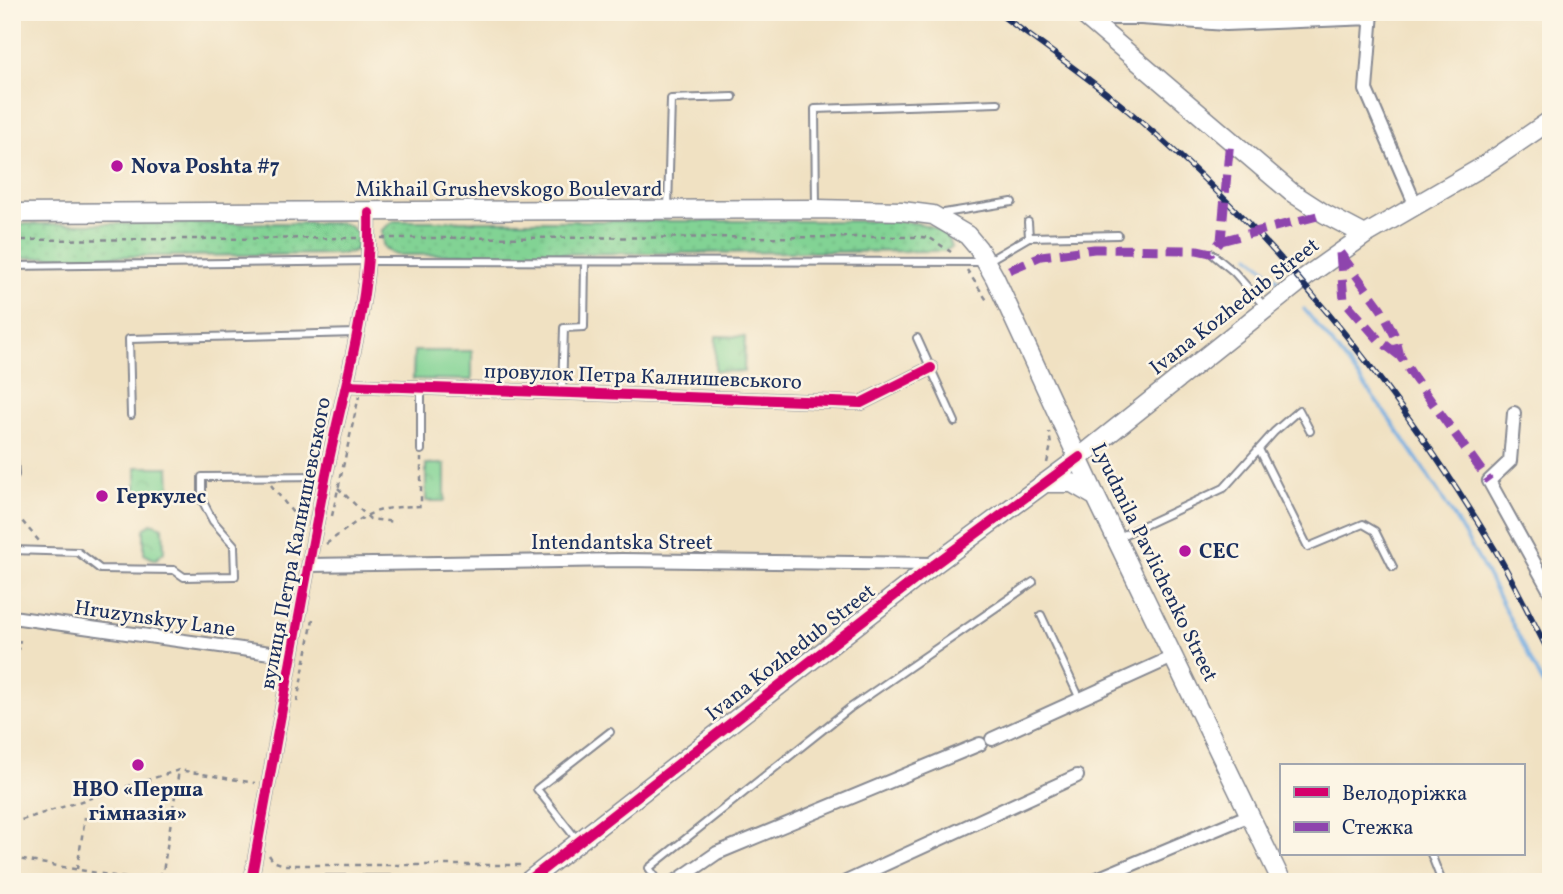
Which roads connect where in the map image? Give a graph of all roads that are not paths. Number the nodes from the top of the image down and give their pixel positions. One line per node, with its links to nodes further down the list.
1 (1085, 15): 2 (street); 15 (main road)
2 (1372, 15): 7 (street)
3 (733, 97): 9 (lane)
4 (998, 103): 8 (lane)
5 (1551, 120): 7 (main road, Ivana Kozhedub Street)
6 (1012, 202): 12 (lane)
7 (1416, 206): 15 (main road, Ivana Kozhedub Street)
8 (816, 209): 9 (main road, Mikhail Grushevskogo Boulevard); 12 (main road, Mikhail Grushevskogo Boulevard)
9 (668, 211): 11 (main road, Mikhail Grushevskogo Boulevard)
10 (12, 213): 11 (main road, Mikhail Grushevskogo Boulevard)
11 (369, 213): 18 (street, вулиця Петра Калнишевського)
12 (933, 215): 20 (main road, Mikhail Grushevskogo Boulevard)
13 (1028, 222): 16 (lane)
14 (1118, 235): 16 (lane)
15 (1365, 235): 22 (main road, Ivana Kozhedub Street)
16 (1029, 237): 20 (lane)
17 (1211, 253): 22 (lane)
18 (369, 261): 19 (lane); 21 (lane); 23 (street, вулиця Петра Калнишевського)
19 (585, 262): 20 (lane); 28 (lane)
20 (986, 262): 32 (main road, Lyudmila Pavlichenko Street)
21 (12, 266)
22 (1266, 308): 35 (main road, Ivana Kozhedub Street)
23 (356, 333): 26 (street, вулиця Петра Калнишевського); 30 (lane)
24 (917, 338): 25 (lane)
25 (931, 368): 28 (street, провулок Петра Калнишевського); 31 (lane)
26 (346, 384): 27 (street, провулок Петра Калнишевського); 41 (street, вулиця Петра Калнишевського)
27 (421, 388): 28 (street, провулок Петра Калнишевського); 37 (lane)
28 (562, 392)
29 (1514, 413): 49 (street)
30 (131, 415)
31 (955, 422)
32 (1056, 424): 35 (main road); 38 (main road, Lyudmila Pavlichenko Street); 39 (main road)
33 (12, 425): 40 (lane)
34 (1310, 431): 36 (lane)
35 (1107, 435): 38 (main road, Ivana Kozhedub Street); 42 (main road)
36 (1259, 449): 43 (lane); 47 (lane)
37 (421, 450)
38 (1080, 457): 39 (main road, Ivana Kozhedub Street); 42 (main road, Lyudmila Pavlichenko Street)
39 (1049, 474): 42 (main road); 45 (main road, Ivana Kozhedub Street)
40 (15, 475)
41 (325, 476): 44 (lane); 46 (street, вулиця Петра Калнишевського)
42 (1093, 489): 43 (main road, Lyudmila Pavlichenko Street)
43 (1117, 538): 53 (main road, Lyudmila Pavlichenko Street)
44 (12, 550)
45 (934, 564): 46 (street, Intendantska Street); 58 (main road, Ivana Kozhedub Street)
46 (315, 565): 52 (street, вулиця Петра Калнишевського)
47 (1394, 566)
48 (1033, 582): 63 (lane)
49 (1551, 593)
50 (1041, 615): 54 (lane)
51 (12, 617): 52 (street, Hruzynskyy Lane)
52 (292, 656): 61 (street, вулиця Петра Калнишевського)
53 (1175, 656): 54 (street); 57 (main road, Lyudmila Pavlichenko Street)
54 (1080, 699): 64 (street)
55 (610, 733): 58 (lane)
56 (1077, 776): 65 (street)
57 (1250, 815): 66 (street); 67 (main road, Lyudmila Pavlichenko Street)
58 (578, 841): 60 (main road, Ivana Kozhedub Street)
59 (1433, 856): 68 (lane)
60 (529, 873)
61 (249, 881): 62 (street)
62 (389, 882)
63 (659, 882)
64 (675, 882)
65 (846, 882)
66 (1090, 882)
67 (1282, 882)
68 (1442, 882)

